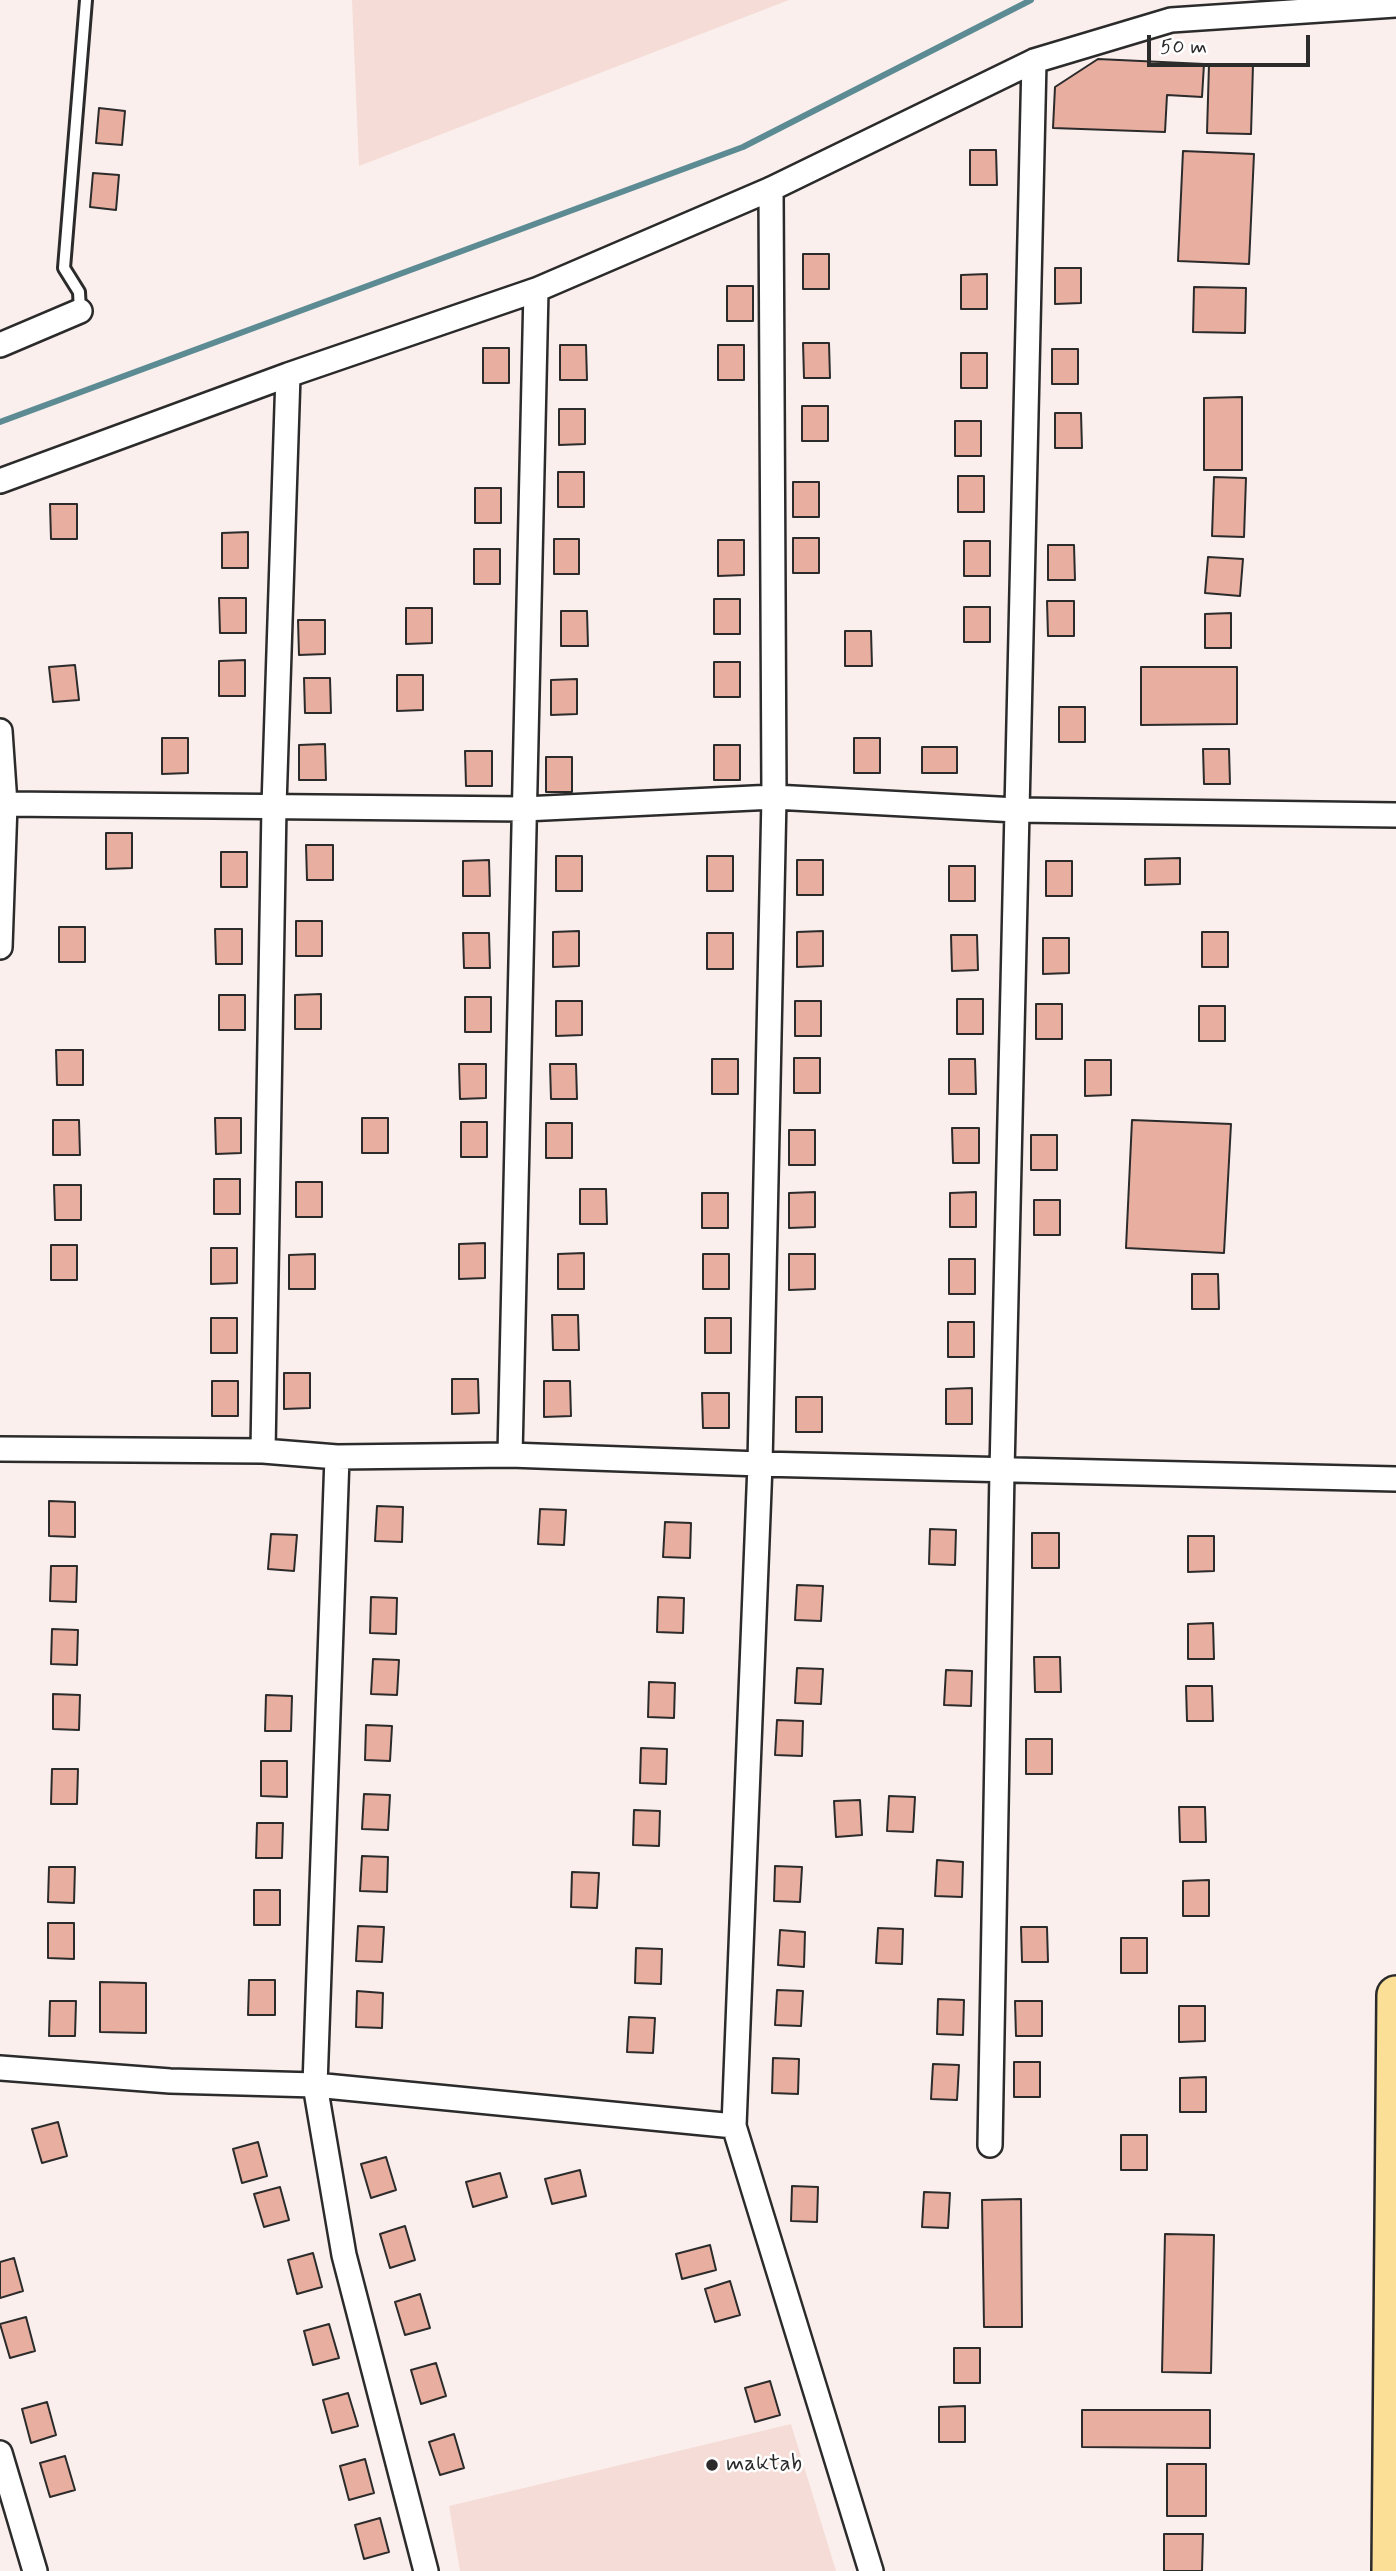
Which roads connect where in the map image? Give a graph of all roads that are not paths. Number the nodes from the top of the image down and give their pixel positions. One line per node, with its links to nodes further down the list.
1 (86, 0): 6 (lane)
2 (1396, 5): 3 (street)
3 (1034, 61): 4 (street); 15 (street)
4 (771, 189): 5 (street); 11 (street)
5 (536, 290): 8 (street); 14 (street)
6 (80, 311): 7 (street)
7 (0, 345)
8 (288, 375): 9 (street); 13 (street)
9 (0, 481)
10 (0, 731): 12 (street)
11 (774, 797): 14 (street); 15 (street); 22 (street)
12 (5, 804): 13 (street); 17 (street)
13 (274, 806): 14 (street); 19 (street)
14 (524, 809): 20 (street)
15 (1016, 810): 16 (street); 23 (street)
16 (1396, 815)
17 (0, 947)
18 (0, 1449): 19 (street)
19 (263, 1451): 21 (street)
20 (510, 1455): 21 (street); 22 (street)
21 (337, 1457): 27 (street)
22 (760, 1464): 23 (street); 28 (street)
23 (1002, 1471): 24 (street); 29 (street)
24 (1396, 1479)
25 (1396, 1995): 34 (highway)
26 (0, 2068): 27 (street)
27 (315, 2085): 28 (street); 32 (street)
28 (734, 2126): 33 (street)
29 (990, 2145)
30 (0, 2453): 31 (street)
31 (34, 2571)
32 (426, 2571)
33 (871, 2571)
34 (1391, 2571)

